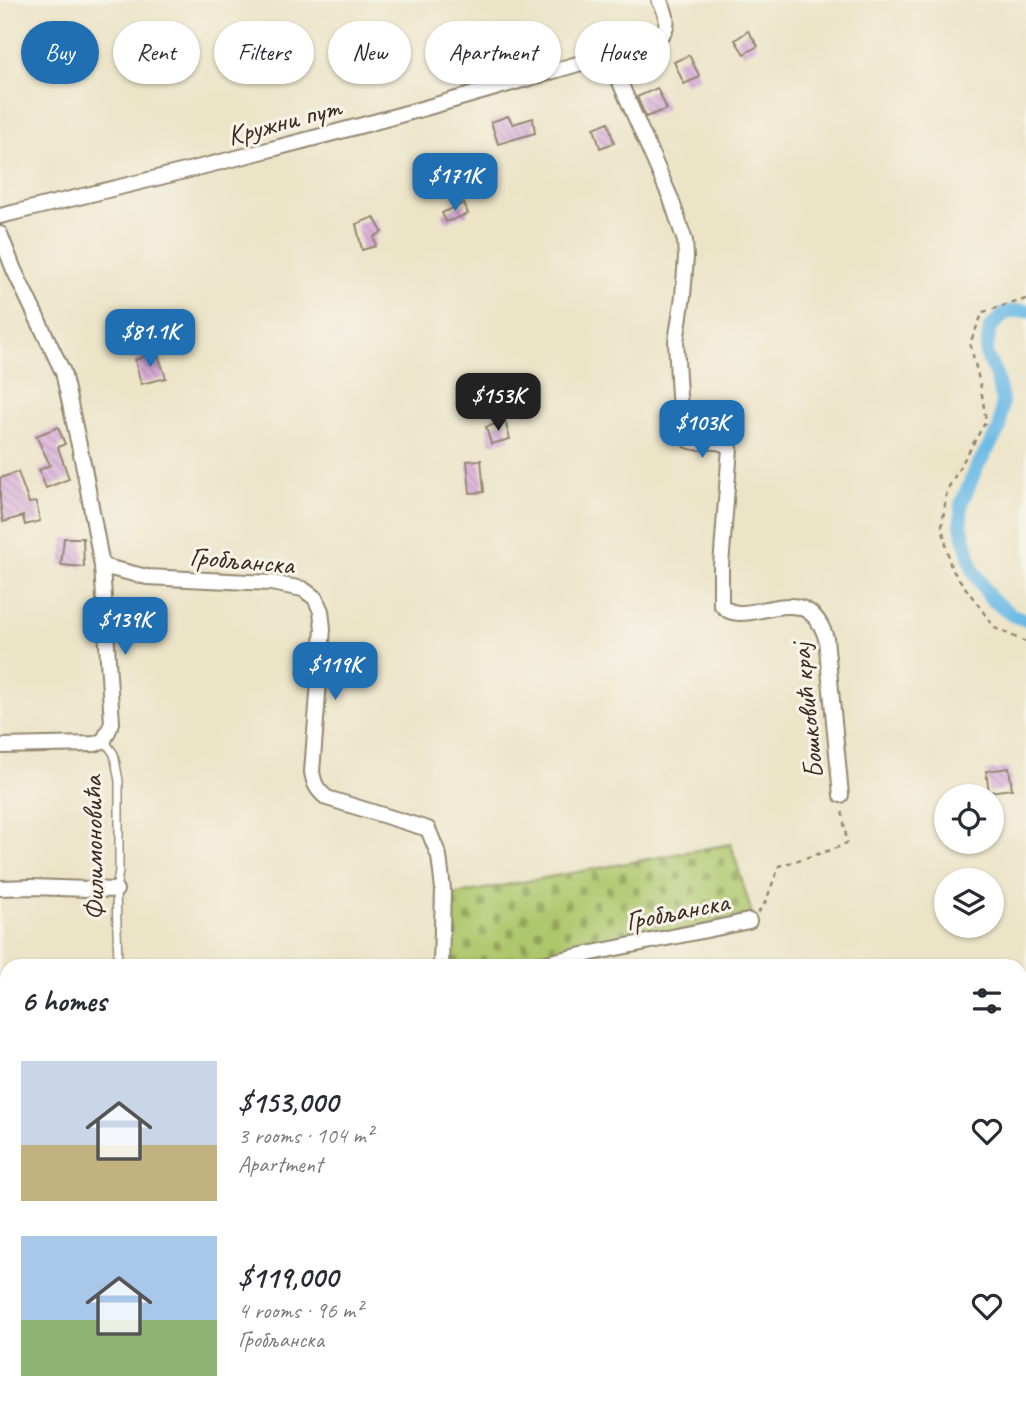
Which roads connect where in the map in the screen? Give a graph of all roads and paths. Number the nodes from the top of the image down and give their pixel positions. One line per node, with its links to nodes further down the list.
1 (659, 0): 2 (street, Кружни пут)
2 (666, 21)
3 (575, 65): 5 (street, Кружни пут)
4 (621, 84): 12 (street, Бошковић крај)
5 (0, 216)
6 (0, 234): 8 (street)
7 (1026, 299): 9 (path)
8 (102, 566): 10 (street, Филимоновића); 17 (street, Гробљанска)
9 (1026, 642)
10 (104, 740): 11 (street); 14 (lane, Филимоновића)
11 (0, 746)
12 (841, 795): 15 (path)
13 (0, 888): 14 (street)
14 (117, 890): 16 (lane, Филимоновића)
15 (749, 921): 18 (street, Гробљанска)
16 (118, 959)
17 (441, 959)
18 (562, 959)

